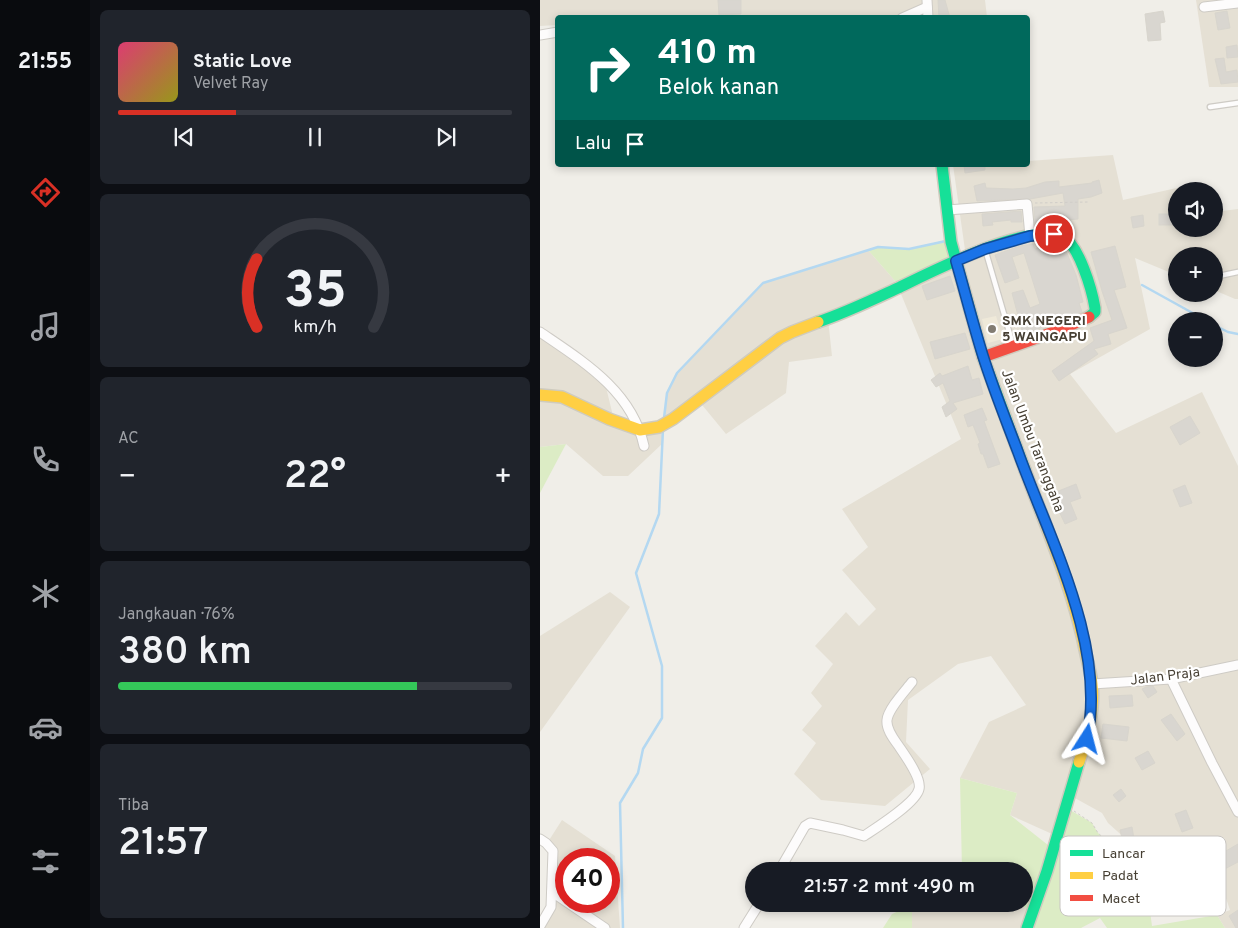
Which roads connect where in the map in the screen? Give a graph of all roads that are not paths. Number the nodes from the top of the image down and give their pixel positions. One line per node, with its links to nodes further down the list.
1 (1238, 3): 3 (street)
2 (927, 4): 4 (street)
3 (1204, 7)
4 (907, 15)
5 (555, 32): 6 (street)
6 (540, 35)
7 (1238, 104): 8 (lane)
8 (1210, 107)
9 (942, 167): 10 (street, Jalan Umbu Taranggaha)
10 (947, 210): 11 (street); 13 (street, Jalan Umbu Taranggaha)
11 (1030, 236): 12 (street); 17 (street)
12 (985, 249): 13 (street); 17 (lane)
13 (956, 261): 18 (street, Jalan Umbu Taranggaha); 20 (street)
14 (1238, 272): 15 (lane)
15 (1223, 275)
16 (540, 332): 20 (street)
17 (1014, 346): 18 (street)
18 (983, 357): 25 (street, Jalan Umbu Taranggaha)
19 (540, 395): 20 (street)
20 (640, 430): 21 (street)
21 (644, 446)
22 (1238, 665): 23 (street, Jalan Praja)
23 (1171, 679): 25 (street, Jalan Praja); 26 (street)
24 (912, 682): 28 (street)
25 (1092, 684): 34 (street, Jalan Umbu Taranggaha)
26 (1238, 812)
27 (540, 839): 29 (street)
28 (784, 862)
29 (552, 892): 31 (street); 32 (street)
30 (754, 912): 33 (street)
31 (540, 926)
32 (605, 928)
33 (744, 928)
34 (1027, 928)

